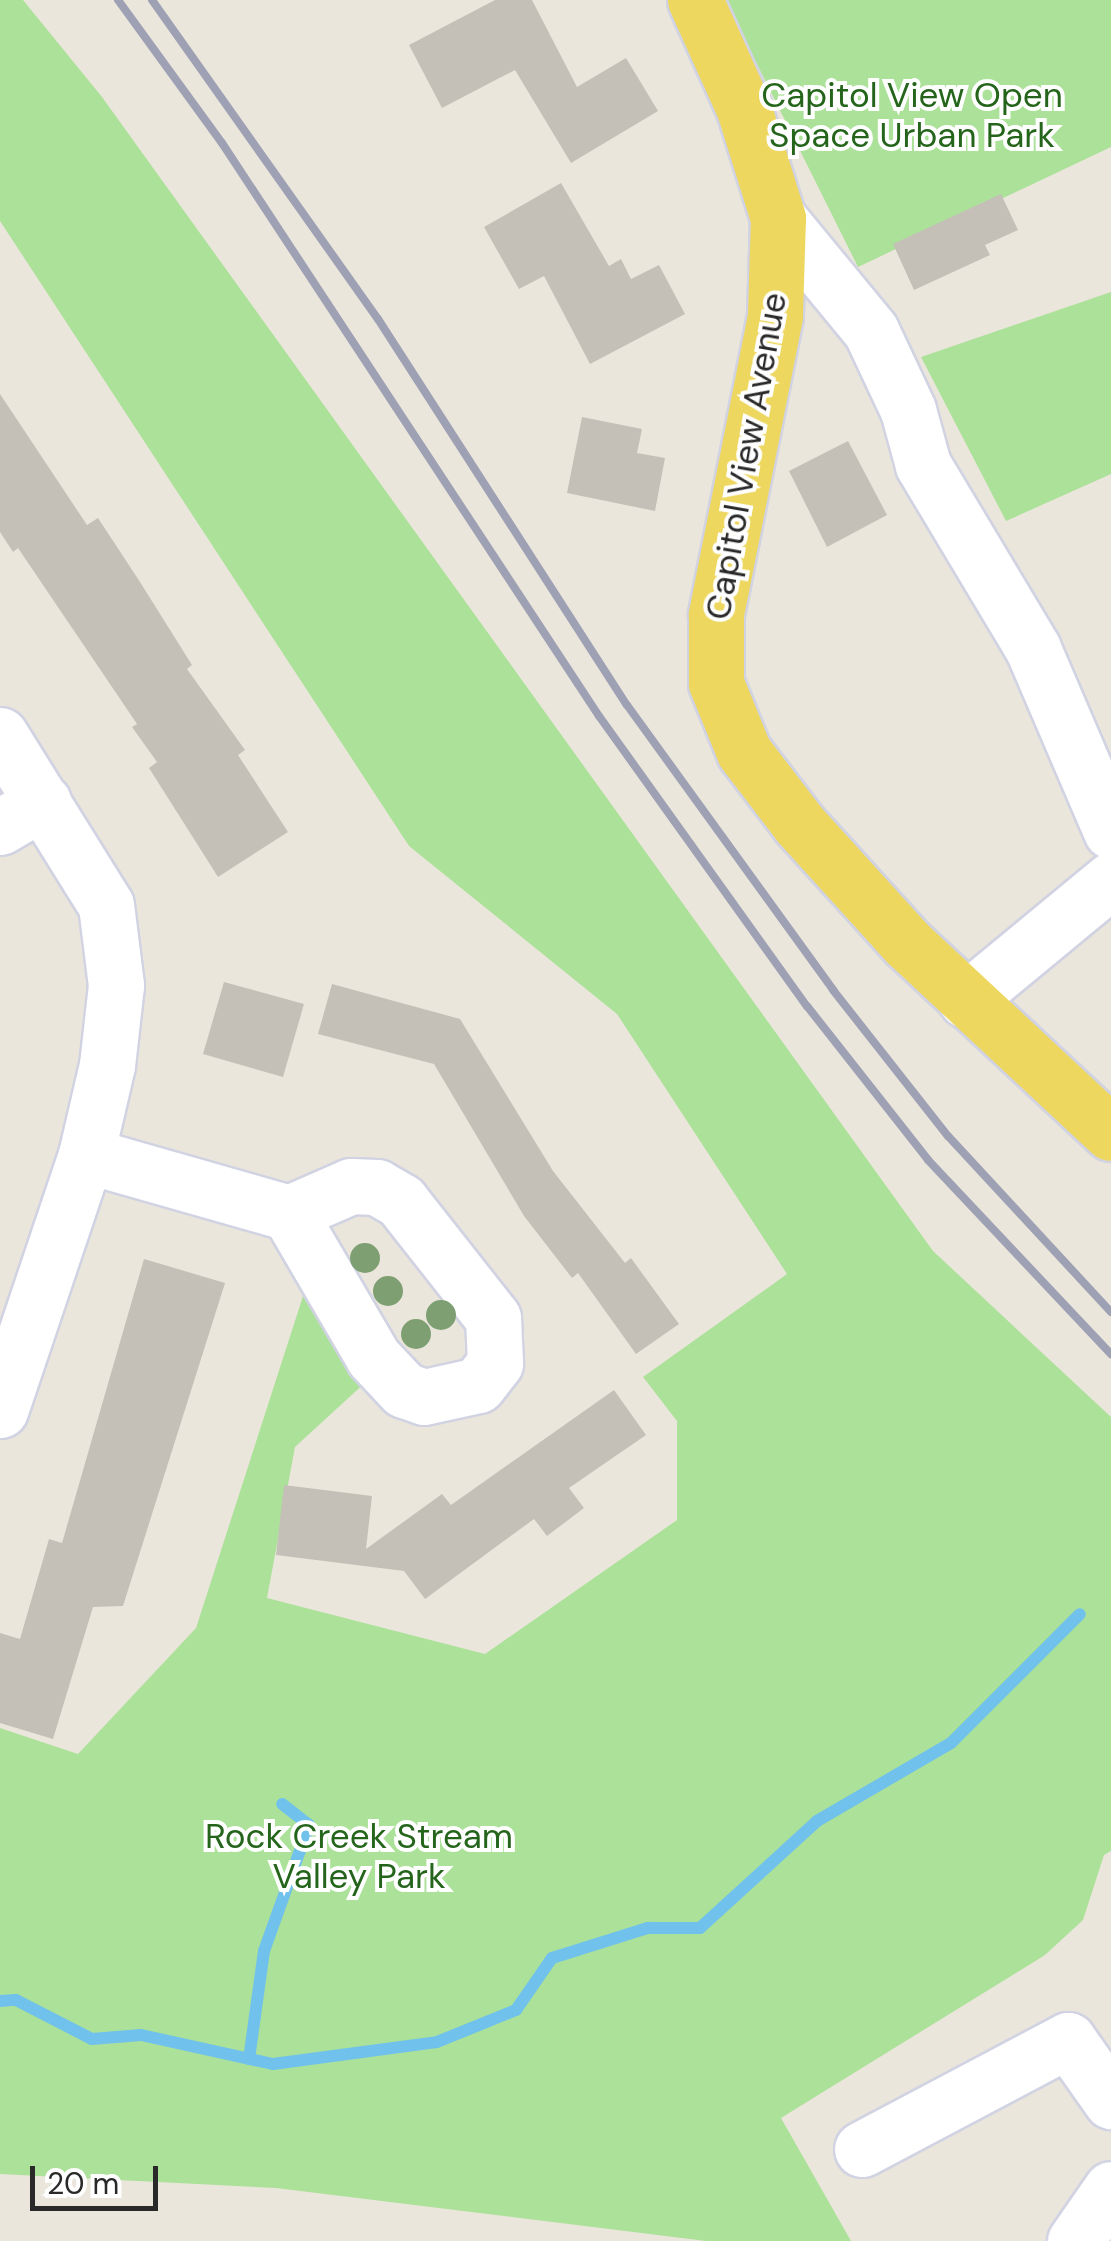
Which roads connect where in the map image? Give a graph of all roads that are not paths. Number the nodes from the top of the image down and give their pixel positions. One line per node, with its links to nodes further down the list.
1 (695, 0): 2 (main road, Capitol View Avenue)
2 (778, 218): 5 (street); 7 (main road, Capitol View Avenue)
3 (0, 735): 4 (street)
4 (21, 815): 9 (street)
5 (1111, 831)
6 (1111, 880): 7 (street)
7 (966, 1000): 8 (main road, Capitol View Avenue)
8 (1111, 1134)
9 (86, 1155): 10 (street); 11 (street)
10 (290, 1213)
11 (0, 1410)
12 (1111, 2101): 13 (street)
13 (862, 2149)
14 (1111, 2189): 15 (street)
15 (1075, 2241)

